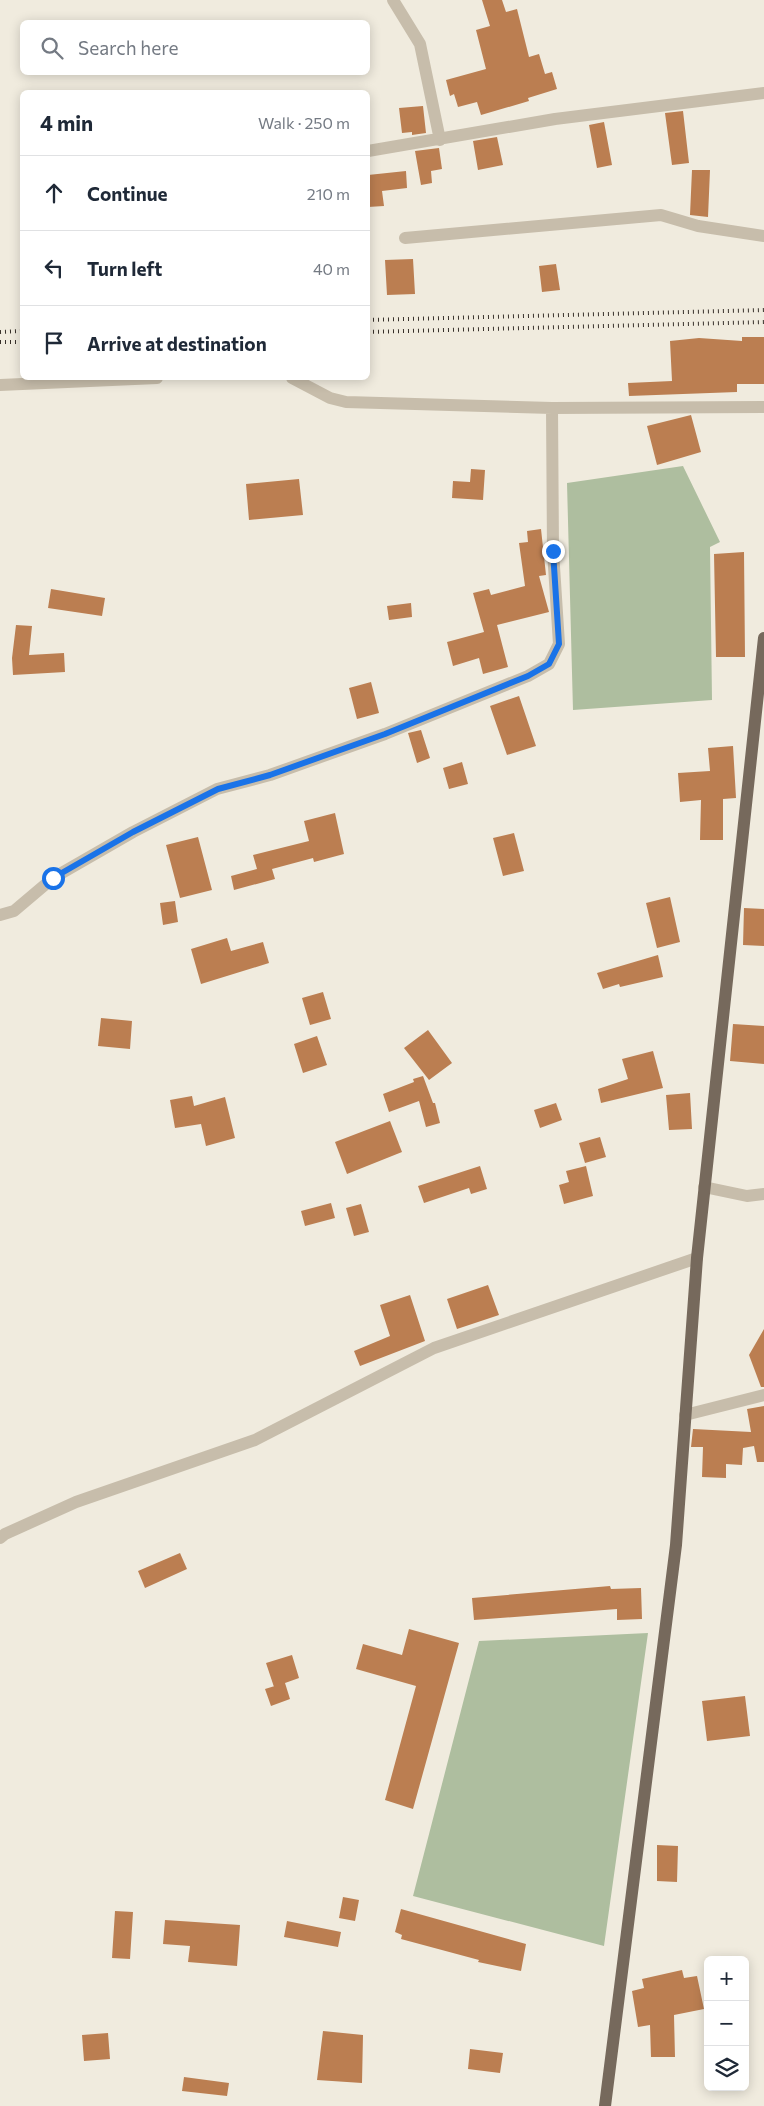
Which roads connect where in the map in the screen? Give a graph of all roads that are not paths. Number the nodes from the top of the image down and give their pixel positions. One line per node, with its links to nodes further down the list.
1 (393, 0): 3 (street)
2 (764, 93): 3 (street)
3 (440, 140): 4 (street)
4 (370, 150)
5 (764, 236): 6 (street)
6 (405, 238)
7 (112, 380): 9 (street)
8 (300, 380): 11 (street)
9 (0, 385)
10 (764, 407): 11 (street)
11 (552, 408): 13 (street)
12 (764, 638): 14 (main road)
13 (0, 915)
14 (704, 1187): 15 (street); 16 (main road)
15 (764, 1194)
16 (696, 1258): 18 (main road); 19 (street)
17 (764, 1395): 18 (street)
18 (685, 1415): 20 (main road)
19 (0, 1538)
20 (605, 2106)

